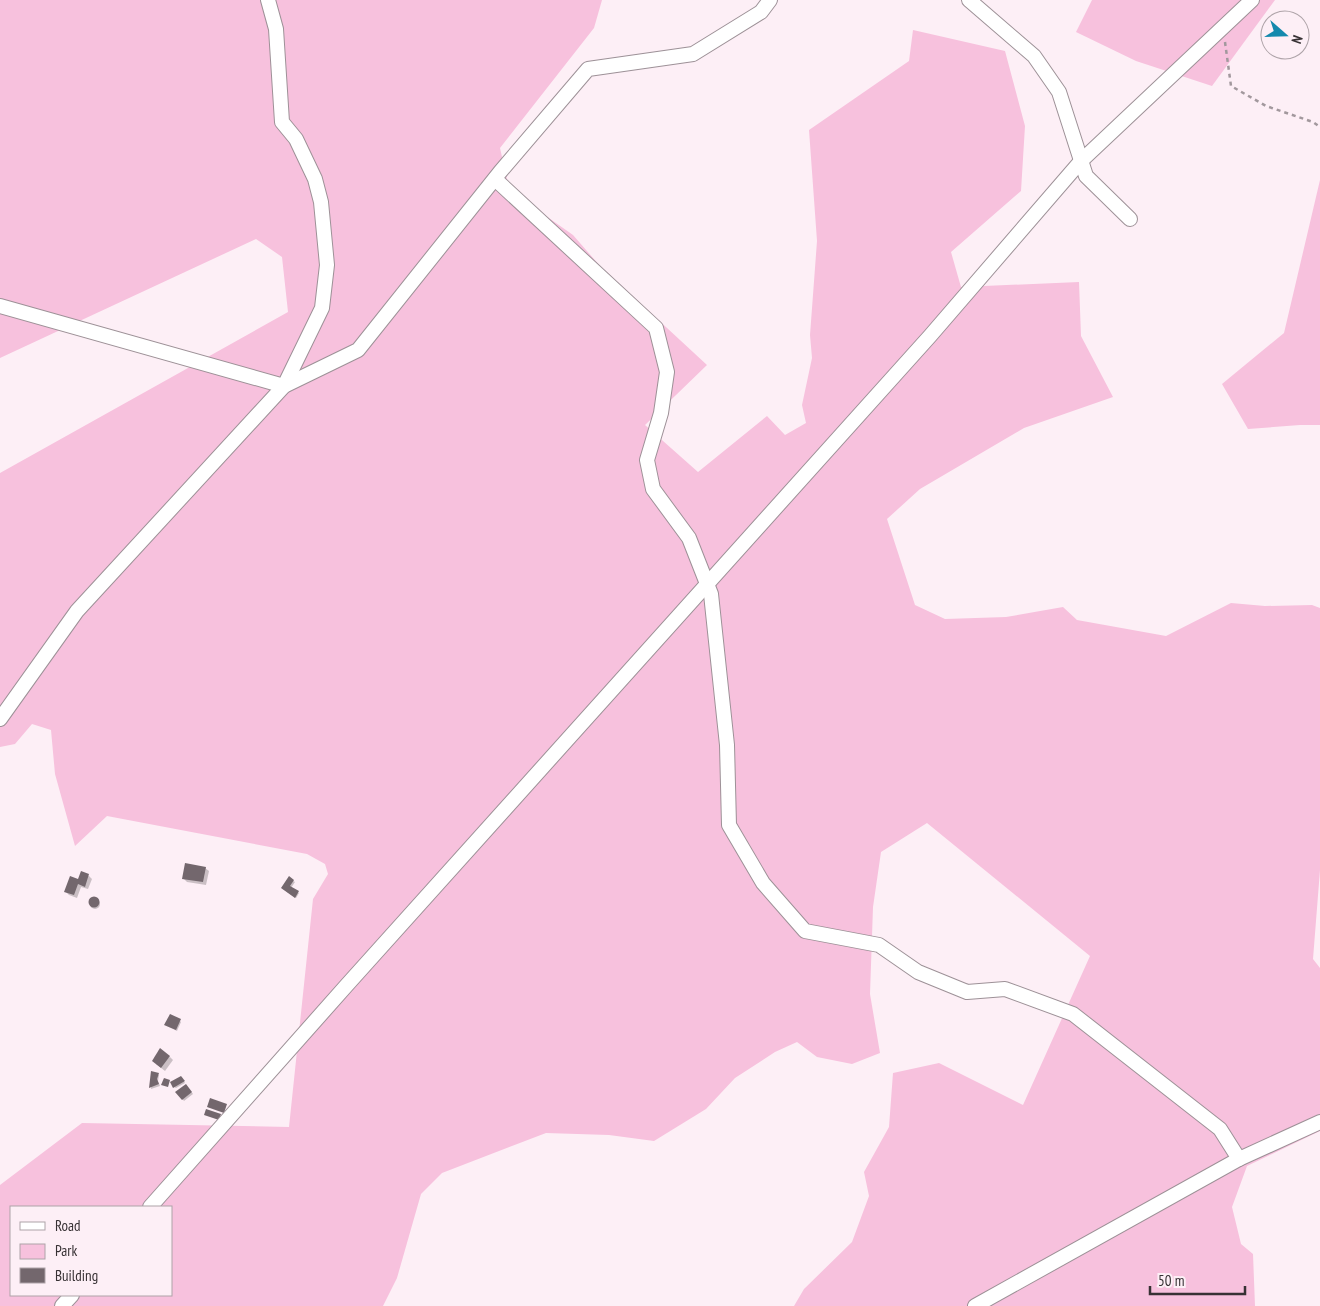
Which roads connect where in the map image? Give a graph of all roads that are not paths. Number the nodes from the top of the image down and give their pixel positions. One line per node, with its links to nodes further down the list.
1 (268, 0): 9 (street)
2 (770, 0): 6 (street)
3 (969, 0): 5 (street)
4 (1252, 0): 5 (street)
5 (1081, 161): 7 (street); 10 (street)
6 (495, 179): 9 (street); 10 (street)
7 (1130, 219)
8 (0, 306): 9 (street)
9 (284, 386): 11 (street)
10 (706, 584): 13 (street); 14 (street)
11 (0, 719)
12 (1320, 1122): 13 (street)
13 (1239, 1159): 17 (street)
14 (151, 1206)
15 (71, 1296): 16 (street)
16 (62, 1306)
17 (975, 1306)

